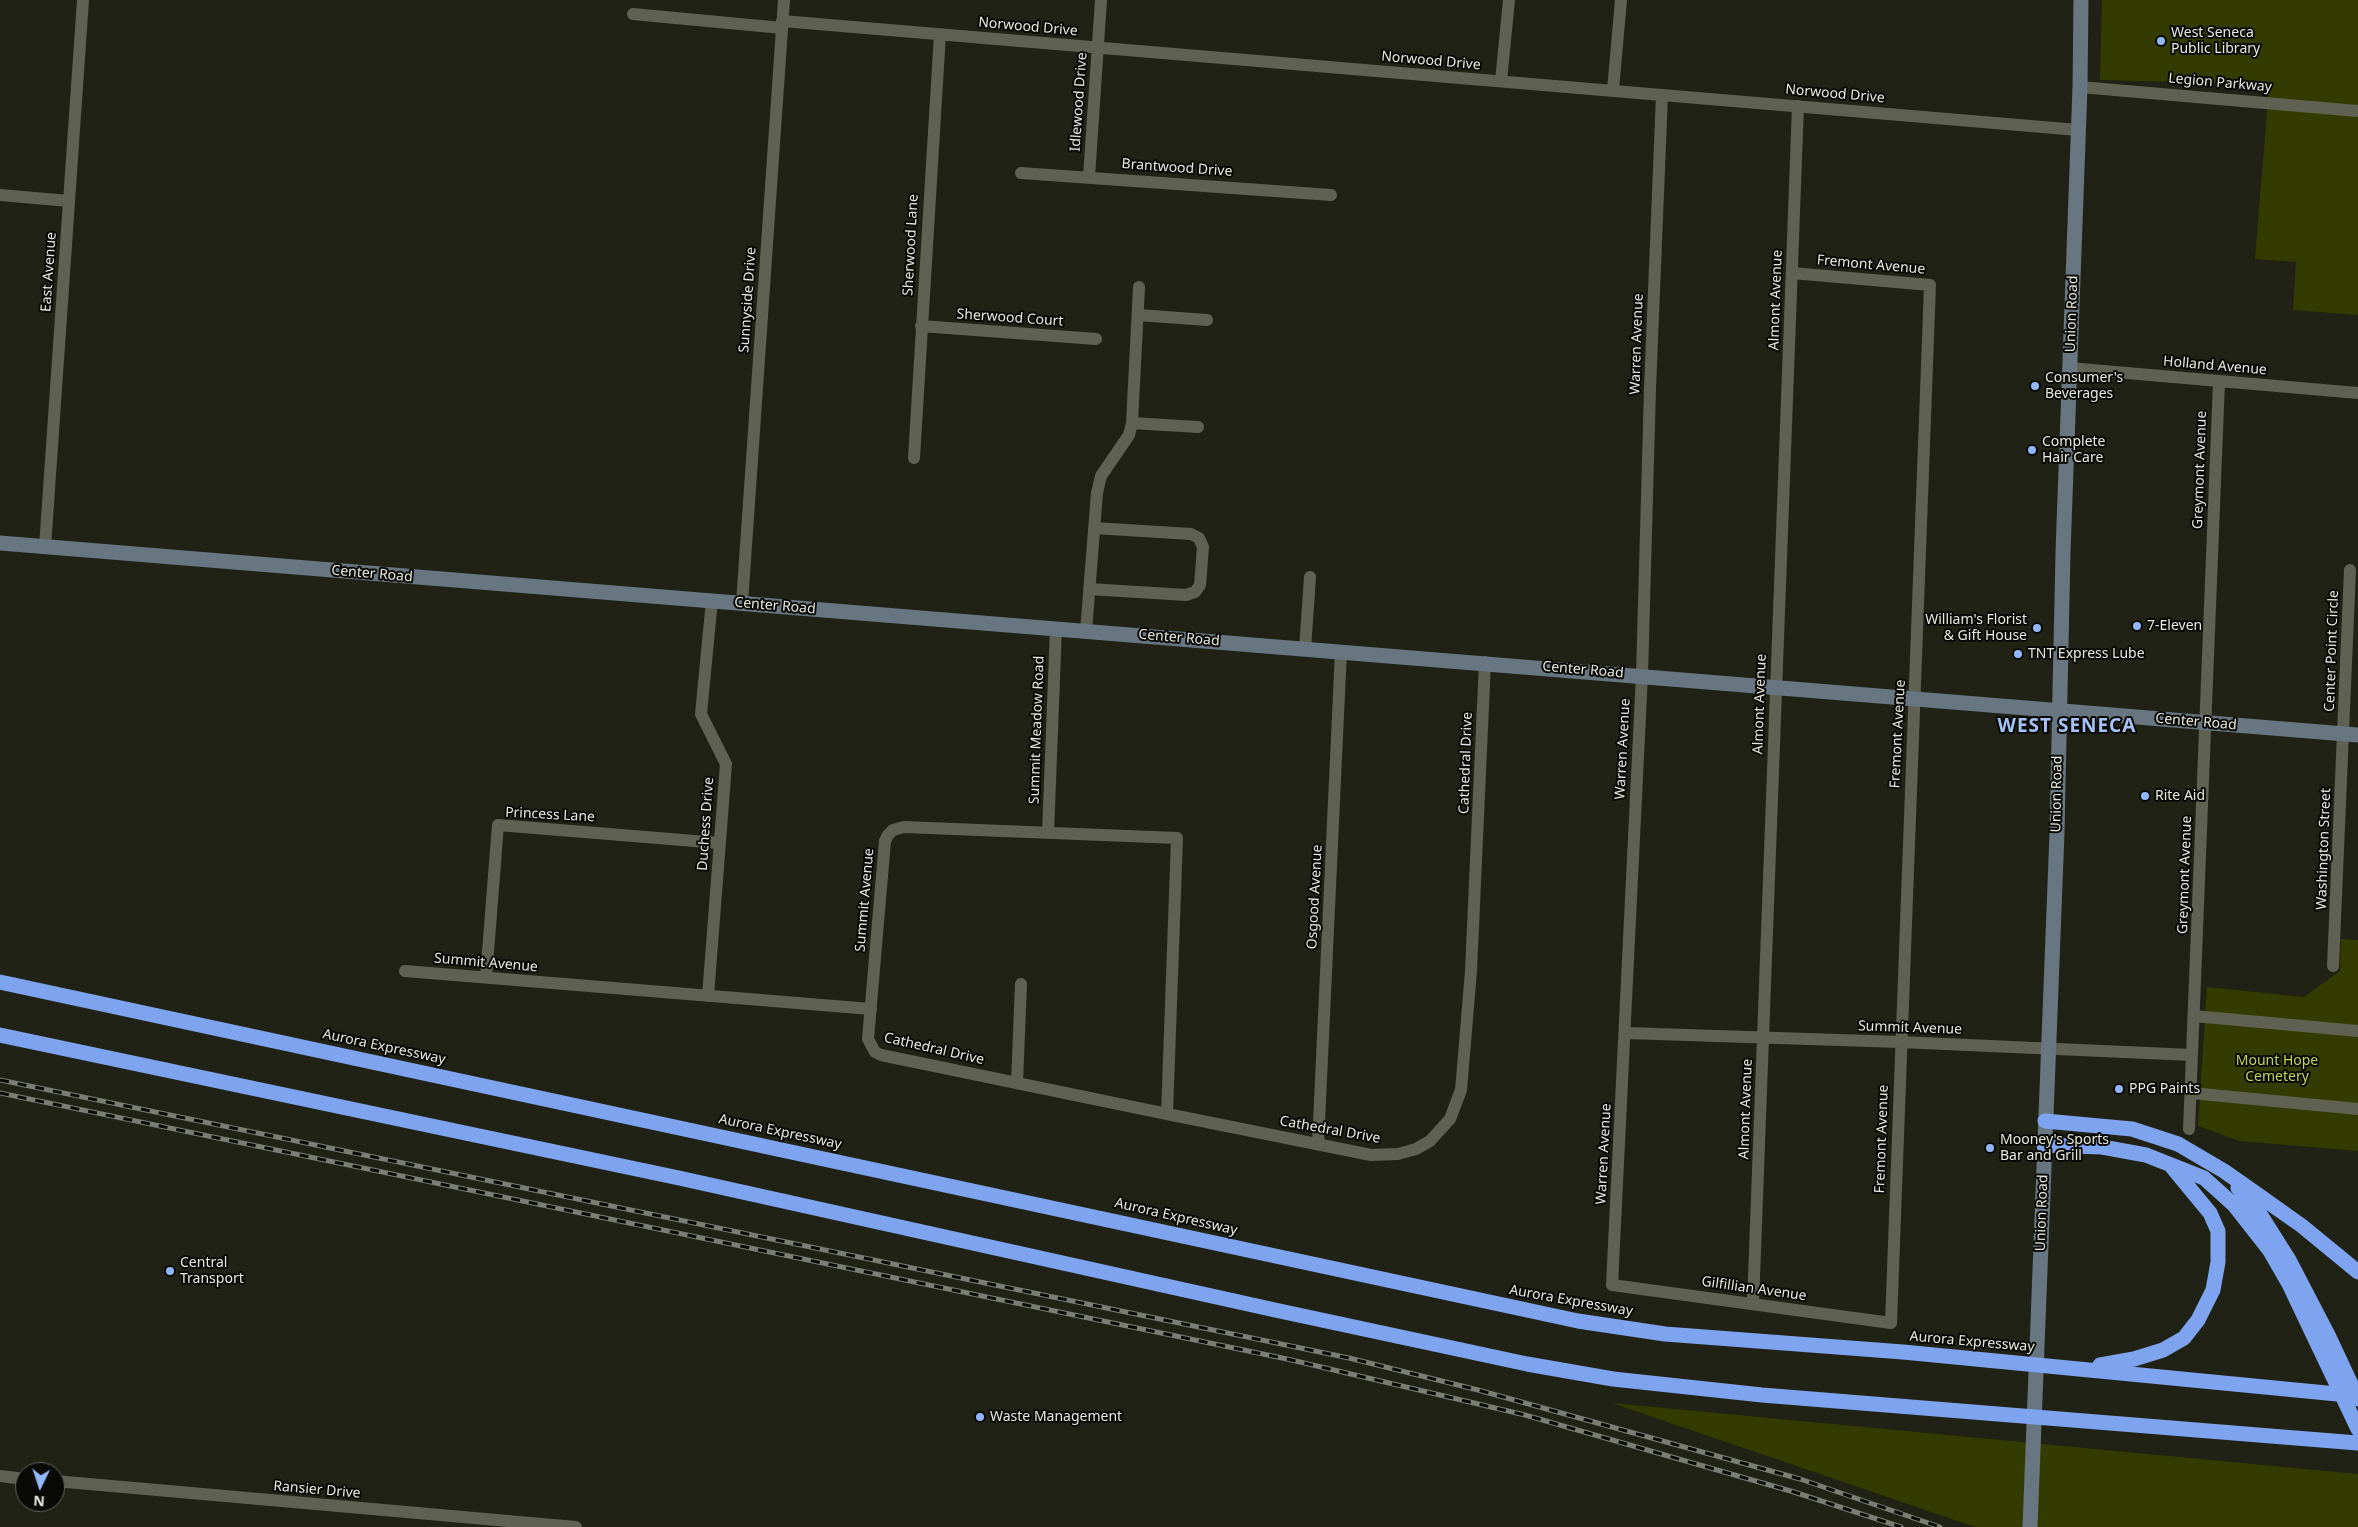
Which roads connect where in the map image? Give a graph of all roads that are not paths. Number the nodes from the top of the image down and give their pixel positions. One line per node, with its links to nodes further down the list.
1 (83, 0): 22 (street, East Avenue)
2 (784, 0): 8 (street, Sunnyside Drive)
3 (1101, 0): 10 (street, Idlewood Drive)
4 (1509, 0): 11 (street)
5 (1621, 0): 13 (street)
6 (2081, 0): 12 (main road, Union Road)
7 (633, 14): 8 (street, Norwood Drive)
8 (782, 24): 9 (street, Norwood Drive); 42 (street, Sunnyside Drive)
9 (940, 34): 10 (street, Norwood Drive); 27 (street, Sherwood Lane)
10 (1097, 49): 11 (street, Norwood Drive); 19 (street, Idlewood Drive)
11 (1501, 82): 13 (street, Norwood Drive)
12 (2080, 87): 16 (street, Legion Parkway); 17 (main road, Union Road)
13 (1612, 90): 14 (street, Norwood Drive)
14 (1662, 95): 15 (street, Norwood Drive); 48 (street, Warren Avenue)
15 (1798, 106): 17 (street, Norwood Drive); 23 (street, Almont Avenue)
16 (2358, 111)
17 (2078, 130): 29 (main road, Union Road)
18 (1021, 173): 19 (street, Brantwood Drive)
19 (1088, 177): 21 (street, Brantwood Drive)
20 (0, 195): 22 (street)
21 (1331, 195)
22 (69, 201): 37 (street, East Avenue)
23 (1792, 273): 49 (street, Almont Avenue); 50 (street, Fremont Avenue)
24 (1139, 287): 25 (street)
25 (1138, 315): 26 (street); 32 (street)
26 (1207, 320)
27 (922, 326): 28 (street, Sherwood Court); 34 (street, Sherwood Lane)
28 (1096, 339)
29 (2070, 368): 30 (street, Holland Avenue); 51 (main road, Union Road)
30 (2219, 382): 31 (street, Holland Avenue); 52 (street, Greymont Avenue)
31 (2358, 393)
32 (1132, 423): 33 (street); 35 (street)
33 (1198, 427)
34 (914, 458)
35 (1094, 528): 40 (street); 40 (street)
36 (0, 543): 37 (main road, Center Road)
37 (45, 547): 41 (main road, Center Road)
38 (2350, 570): 53 (street, Center Point Circle)
39 (1310, 577): 45 (street)
40 (1089, 589): 44 (street)
41 (712, 600): 42 (main road, Center Road); 55 (street, Duchess Drive)
42 (742, 603): 43 (main road, Center Road)
43 (1056, 628): 44 (main road, Center Road); 54 (street, Summit Meadow Road)
44 (1086, 631): 45 (main road, Center Road)
45 (1305, 649): 46 (main road, Center Road)
46 (1341, 651): 47 (main road, Center Road); 77 (street, Osgood Avenue)
47 (1485, 662): 48 (main road, Center Road); 77 (street, Cathedral Drive)
48 (1642, 675): 49 (main road, Center Road); 65 (street, Warren Avenue)
49 (1776, 686): 50 (main road, Center Road); 67 (street, Almont Avenue)
50 (1915, 698): 51 (main road, Center Road); 68 (street, Fremont Avenue)
51 (2058, 710): 52 (main road, Center Road); 69 (main road, Union Road)
52 (2204, 722): 53 (main road, Center Road); 63 (street, Greymont Avenue)
53 (2351, 734): 56 (street, Washington Street)
54 (1048, 833): 62 (street, Summit Avenue); 74 (street, Summit Avenue)
55 (719, 843): 58 (street, Princess Lane); 61 (street, Duchess Drive)
56 (2333, 966)
57 (405, 971): 58 (street, Summit Avenue)
58 (486, 977): 61 (street, Summit Avenue)
59 (0, 982): 86 (highway, Aurora Expressway)
60 (1020, 984): 71 (street)
61 (708, 996): 62 (street, Summit Avenue)
62 (871, 1009): 71 (street, Cathedral Drive)
63 (2194, 1016): 64 (street); 70 (street, Greymont Avenue)
64 (2358, 1031)
65 (1626, 1033): 67 (street, Summit Avenue); 82 (street, Warren Avenue)
66 (0, 1035): 89 (highway)
67 (1764, 1038): 68 (street, Summit Avenue); 83 (street, Almont Avenue)
68 (1900, 1042): 69 (street, Summit Avenue); 84 (street, Fremont Avenue)
69 (2047, 1048): 70 (street, Summit Avenue); 75 (main road, Union Road)
70 (2192, 1055): 72 (street, Greymont Avenue)
71 (1017, 1083): 74 (street, Cathedral Drive)
72 (2191, 1093): 73 (street); 76 (street, Greymont Avenue)
73 (2358, 1109)
74 (1167, 1114): 77 (street, Cathedral Drive)
75 (2045, 1121): 78 (main road, Union Road); 80 (highway)
76 (2189, 1129)
77 (1318, 1144)
78 (2044, 1145): 79 (highway); 93 (main road, Union Road)
79 (2168, 1162): 85 (highway); 86 (highway)
80 (2224, 1171): 81 (highway); 85 (highway)
81 (2358, 1272)
82 (1612, 1285): 83 (street, Gilfillian Avenue)
83 (1753, 1304): 84 (street, Gilfillian Avenue)
84 (1891, 1323)
85 (2333, 1361): 87 (highway); 88 (highway)
86 (2081, 1368): 87 (highway, Aurora Expressway)
87 (2358, 1397)
88 (2358, 1429)
89 (2358, 1443)
90 (0, 1476): 91 (street)
91 (15, 1477)
92 (65, 1482): 94 (street, Ransier Drive)
93 (2030, 1526)
94 (576, 1527)

